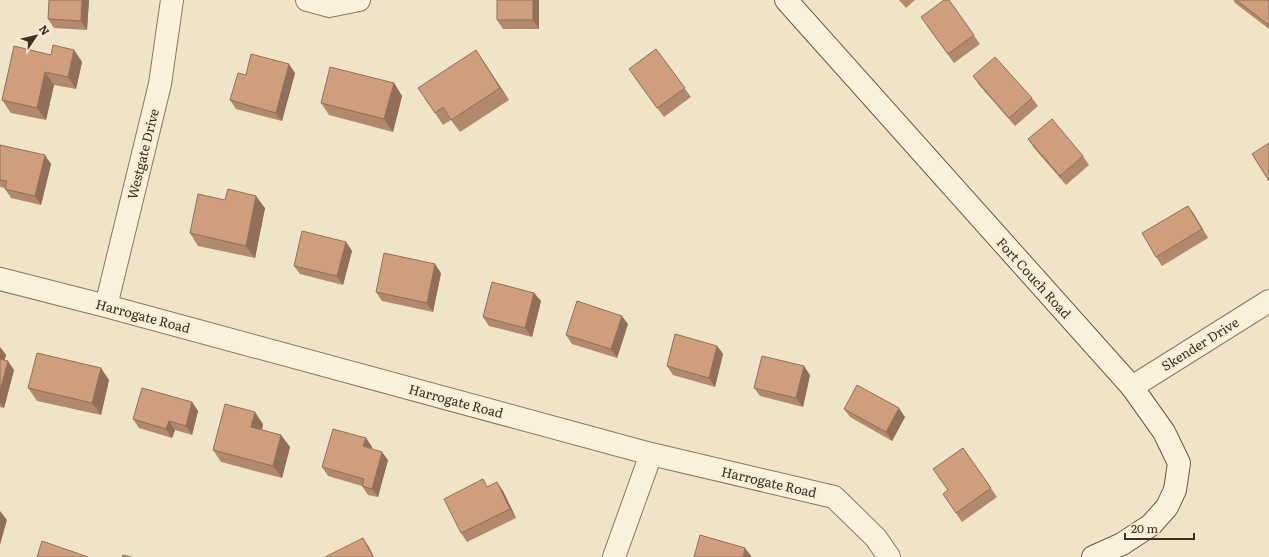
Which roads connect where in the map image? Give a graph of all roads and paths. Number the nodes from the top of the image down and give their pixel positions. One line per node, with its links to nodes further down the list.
1 (172, 0): 7 (street, Westgate Drive)
2 (307, 0): 3 (street)
3 (359, 0)
4 (786, 0): 8 (street, Fort Couch Road)
5 (0, 279): 7 (street, Harrogate Road)
6 (1269, 301): 8 (street, Skender Drive)
7 (106, 306): 9 (street, Harrogate Road)
8 (1132, 387): 12 (street, Fort Couch Road)
9 (651, 454): 10 (street); 11 (street, Harrogate Road)
10 (614, 557)
11 (889, 557)
12 (1093, 557)

